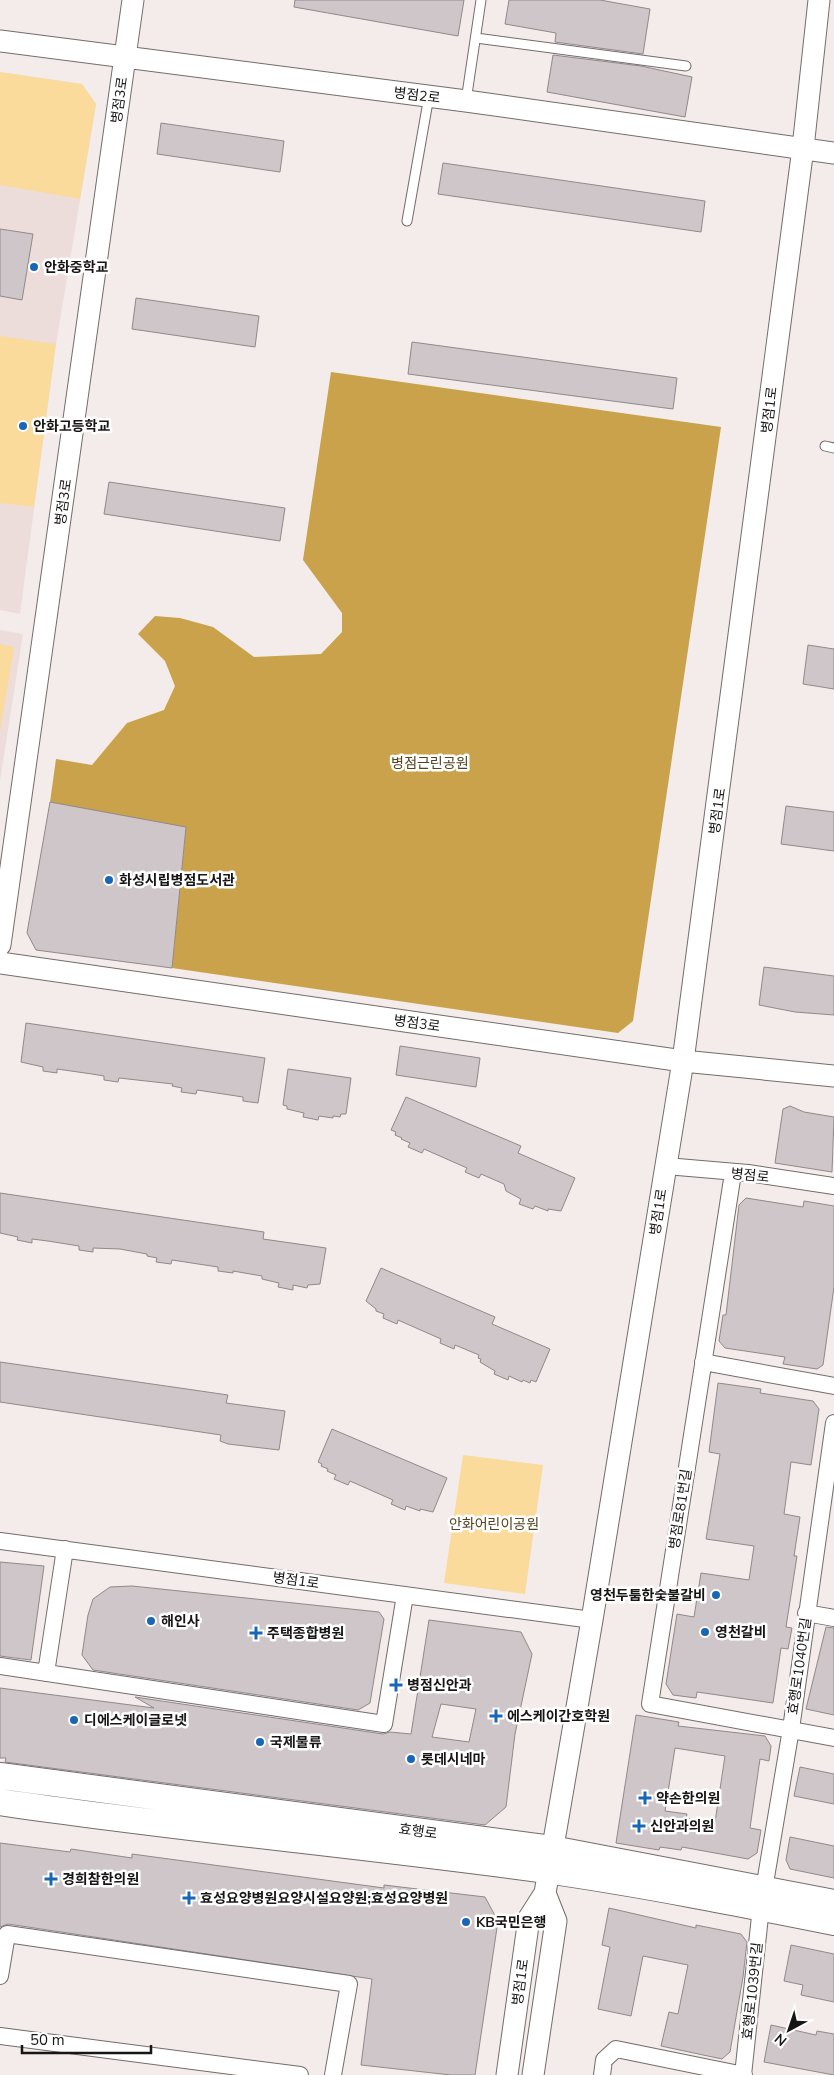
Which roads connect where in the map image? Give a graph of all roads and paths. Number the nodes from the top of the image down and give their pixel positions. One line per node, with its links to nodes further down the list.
1 (134, 0): 6 (street, 병점3로)
2 (481, 0): 4 (lane)
3 (819, 0): 10 (street, 병점1로)
4 (476, 38): 7 (lane); 9 (lane)
5 (0, 41): 6 (street, 병점2로)
6 (125, 58): 8 (street, 병점2로); 13 (street, 병점3로)
7 (686, 66)
8 (429, 96): 9 (street, 병점2로); 12 (lane)
9 (466, 101): 10 (street, 병점2로)
10 (803, 148): 11 (street, 병점2로); 15 (street, 병점1로)
11 (834, 153)
12 (407, 221)
13 (0, 945)
14 (0, 963): 15 (street, 병점3로)
15 (683, 1060): 16 (street, 병점3로); 17 (street, 병점1로)
16 (834, 1076)
17 (666, 1166): 18 (street, 병점로); 29 (street, 병점1로)
18 (733, 1173): 19 (street, 병점로); 20 (street, 병점로81번길)
19 (834, 1186)
20 (703, 1362): 21 (street); 32 (street, 병점로81번길)
21 (834, 1386)
22 (834, 1423): 23 (street, 효행로1040번길)
23 (828, 1506): 27 (street, 효행로1040번길)
24 (0, 1541): 25 (street, 병점1로)
25 (65, 1549): 26 (street, 병점1로); 31 (street)
26 (405, 1595): 29 (street, 병점1로); 31 (street)
27 (806, 1613): 28 (street); 32 (street, 효행로1040번길)
28 (834, 1618)
29 (592, 1620): 36 (street, 병점1로)
30 (0, 1666): 31 (street)
31 (46, 1673)
32 (791, 1729): 33 (street); 37 (street, 효행로1040번길)
33 (834, 1738)
34 (0, 1776): 36 (main road, 효행로)
35 (0, 1802): 36 (main road, 효행로)
36 (548, 1871): 37 (main road, 효행로); 44 (street, 병점1로); 45 (street, 병점1로)
37 (763, 1898): 38 (main road, 효행로); 39 (main road, 효행로); 47 (street, 효행로1039번길)
38 (834, 1903)
39 (834, 1922)
40 (0, 1976): 43 (street)
41 (0, 2036): 42 (street)
42 (300, 2075)
43 (333, 2075)
44 (507, 2075)
45 (532, 2075)
46 (602, 2075): 47 (street, 효행로1039번길)
47 (743, 2075)

